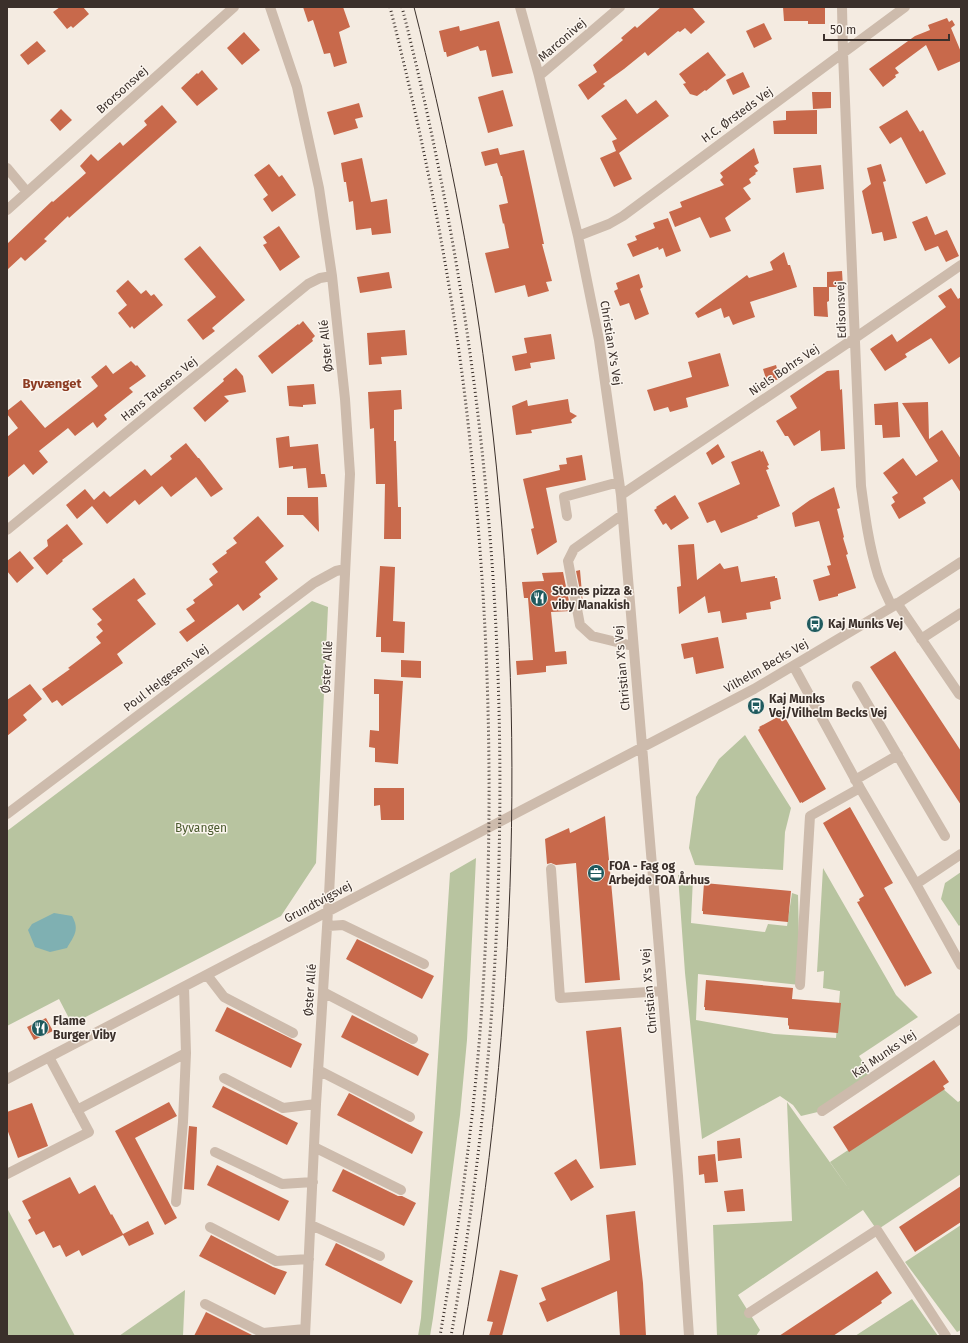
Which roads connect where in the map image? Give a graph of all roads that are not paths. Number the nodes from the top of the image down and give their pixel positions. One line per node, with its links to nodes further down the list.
1 (234, 7): 10 (street, Brorsonsvej)
2 (270, 7): 14 (street, Øster Allé)
3 (520, 7): 8 (street, Christian X's Vej)
4 (620, 7): 8 (street, Marconivej)
5 (842, 7): 7 (street, Edisonsvej)
6 (905, 7): 7 (street, H.C. Ørsteds Vej)
7 (843, 53): 12 (street, H.C. Ørsteds Vej); 15 (street, Edisonsvej)
8 (539, 76): 12 (street, Christian X's Vej)
9 (7, 168): 10 (street)
10 (27, 192): 11 (street, Brorsonsvej)
11 (7, 210)
12 (578, 236): 16 (street, Christian X's Vej)
13 (961, 265): 15 (street, Niels Bohrs Vej)
14 (332, 276): 20 (street, Hans Tausens Vej); 22 (street, Øster Allé)
15 (855, 338): 17 (street, Niels Bohrs Vej); 23 (street, Edisonsvej)
16 (619, 482): 17 (street, Christian X's Vej); 19 (street)
17 (621, 495): 18 (street, Christian X's Vej)
18 (622, 515): 26 (street, Christian X's Vej); 26 (street)
19 (566, 516)
20 (7, 530)
21 (961, 562): 23 (street, Vilhelm Becks Vej)
22 (345, 569): 33 (street, Poul Helgesens Vej); 38 (street, Øster Allé)
23 (894, 605): 25 (street, Edisonsvej); 27 (street, Vilhelm Becks Vej)
24 (961, 613): 25 (street)
25 (921, 639): 29 (street, Edisonsvej)
26 (633, 646): 30 (street, Christian X's Vej)
27 (794, 667): 30 (street, Vilhelm Becks Vej); 32 (street)
28 (857, 686): 31 (street)
29 (961, 695)
30 (641, 748): 38 (street, Grundtvigsvej); 46 (street, Christian X's Vej)
31 (898, 755): 32 (street); 34 (street)
32 (857, 784): 37 (street); 43 (street)
33 (7, 814)
34 (946, 836)
35 (961, 854): 37 (street)
36 (550, 869): 46 (street)
37 (916, 884): 41 (street)
38 (328, 911): 39 (street, Øster Allé); 42 (street, Grundtvigsvej)
39 (328, 926): 40 (street); 45 (street, Øster Allé)
40 (424, 964)
41 (961, 965)
42 (207, 975): 44 (street, Grundtvigsvej); 48 (street)
43 (800, 985)
44 (184, 986): 50 (street); 51 (street, Grundtvigsvej)
45 (323, 992): 49 (street); 52 (street, Øster Allé)
46 (662, 992): 72 (street, Christian X's Vej)
47 (961, 1018): 57 (street, Kaj Munks Vej)
48 (293, 1033)
49 (413, 1039)
50 (186, 1053): 56 (street); 64 (street)
51 (49, 1057): 54 (street, Grundtvigsvej); 56 (street)
52 (318, 1070): 55 (street, Øster Allé); 58 (street)
53 (224, 1078): 55 (street)
54 (7, 1079)
55 (316, 1104): 59 (street, Øster Allé)
56 (77, 1110): 61 (street)
57 (822, 1111)
58 (410, 1117)
59 (314, 1147): 62 (street, Øster Allé); 63 (street)
60 (215, 1152): 62 (street)
61 (7, 1174)
62 (313, 1182): 65 (street, Øster Allé)
63 (401, 1190)
64 (176, 1202)
65 (310, 1225): 67 (street); 68 (street, Øster Allé)
66 (210, 1227): 68 (street)
67 (380, 1256)
68 (309, 1259): 71 (street, Øster Allé)
69 (205, 1304): 71 (street)
70 (749, 1312): 73 (street)
71 (305, 1332)
72 (689, 1336)
73 (946, 1336)

